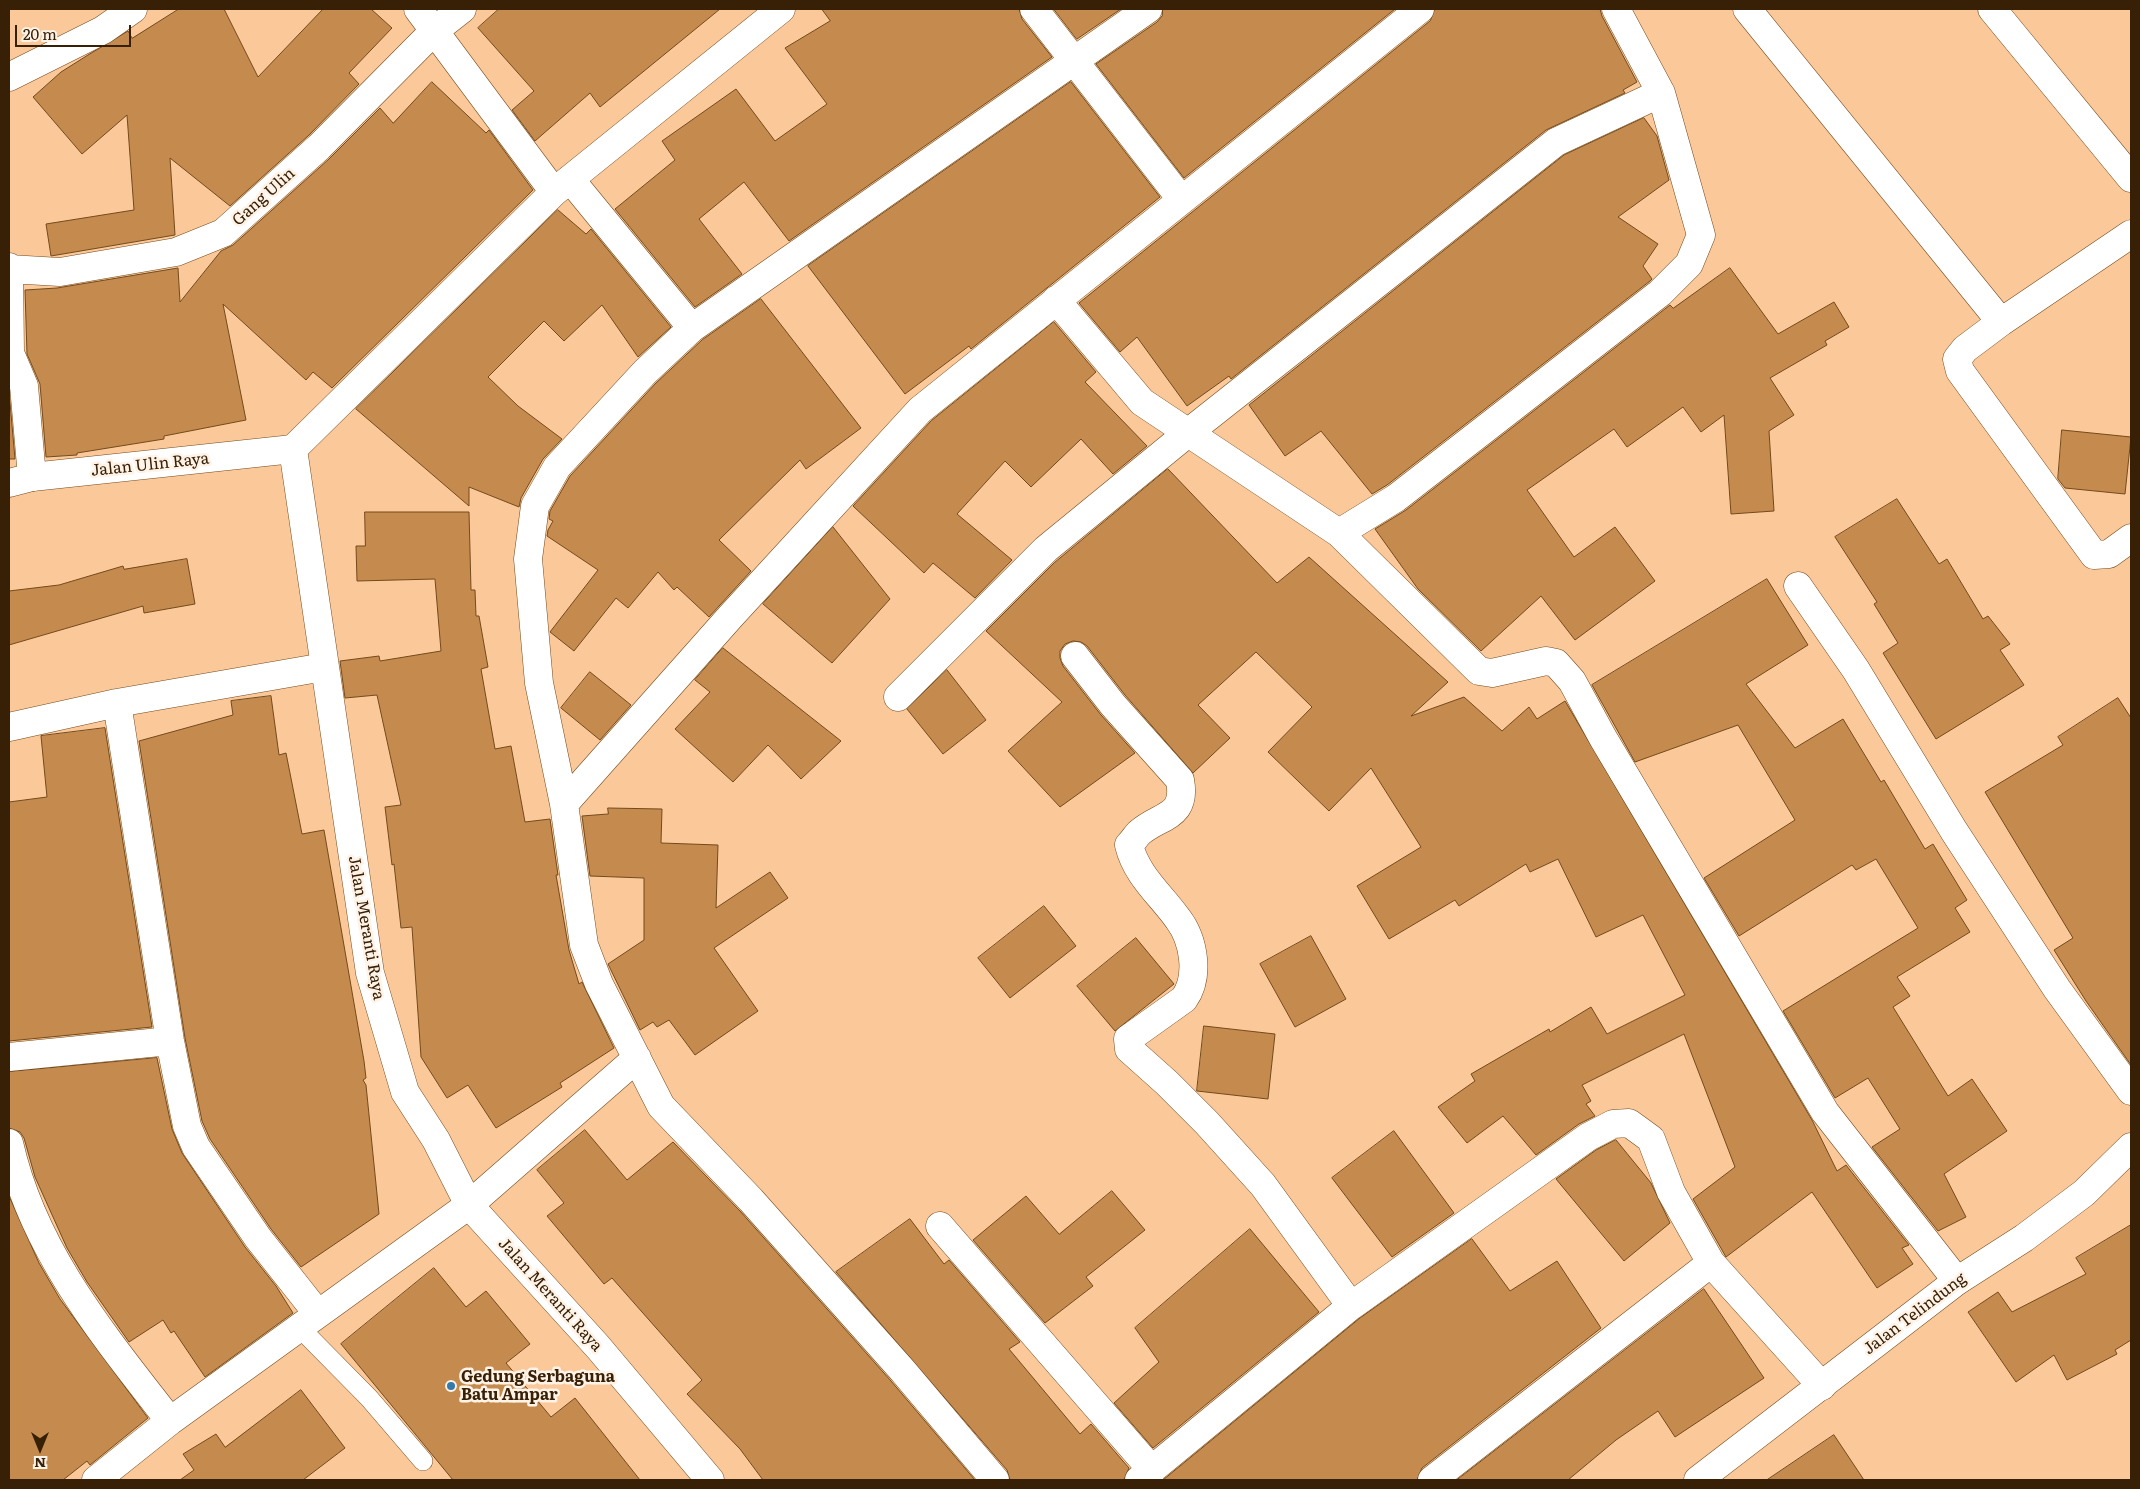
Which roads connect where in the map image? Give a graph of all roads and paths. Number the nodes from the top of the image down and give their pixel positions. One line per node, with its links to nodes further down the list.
1 (134, 9): 13 (street)
2 (418, 9): 11 (street)
3 (462, 9): 11 (street, Gang Ulin)
4 (781, 9): 16 (street)
5 (1034, 9): 12 (street)
6 (1148, 9): 12 (street)
7 (1420, 9): 17 (street)
8 (1616, 9): 14 (street)
9 (1747, 9): 21 (street)
10 (1992, 9): 15 (street)
11 (434, 31): 16 (street); 19 (street, Gang Ulin)
12 (1073, 61): 17 (street); 22 (street)
13 (9, 77)
14 (1661, 93): 23 (street); 26 (street)
15 (2131, 178)
16 (562, 186): 22 (street); 24 (street)
17 (1181, 199): 20 (street)
18 (2131, 234): 21 (street)
19 (9, 268): 25 (street)
20 (1056, 300): 23 (street); 34 (street)
21 (2001, 322): 27 (street)
22 (692, 328): 34 (street)
23 (1190, 432): 26 (street); 31 (street)
24 (293, 449): 25 (street, Jalan Ulin Raya); 30 (street, Jalan Meranti Raya)
25 (20, 480)
26 (1339, 533): 44 (street)
27 (2131, 538)
28 (1798, 586): 38 (street)
29 (1075, 656): 45 (street)
30 (324, 667): 32 (street); 41 (street, Jalan Meranti Raya)
31 (898, 697)
32 (117, 703): 33 (street); 35 (street)
33 (9, 727)
34 (564, 804): 37 (street)
35 (170, 1041): 36 (street); 46 (street)
36 (9, 1057)
37 (637, 1058): 41 (street); 53 (street)
38 (2131, 1091)
39 (9, 1143): 48 (street)
40 (2131, 1148): 44 (street, Jalan Telindung)
41 (469, 1205): 46 (street); 52 (street, Jalan Meranti Raya)
42 (940, 1226): 50 (street)
43 (1711, 1263): 45 (street); 47 (street); 54 (street)
44 (1957, 1281): 47 (street, Jalan Telindung)
45 (1350, 1306): 50 (street)
46 (308, 1320): 48 (street); 49 (lane)
47 (1822, 1386): 55 (street, Jalan Telindung)
48 (170, 1421): 51 (street)
49 (423, 1461)
50 (1146, 1475)
51 (96, 1480)
52 (710, 1480)
53 (995, 1480)
54 (1432, 1480)
55 (1698, 1480)

